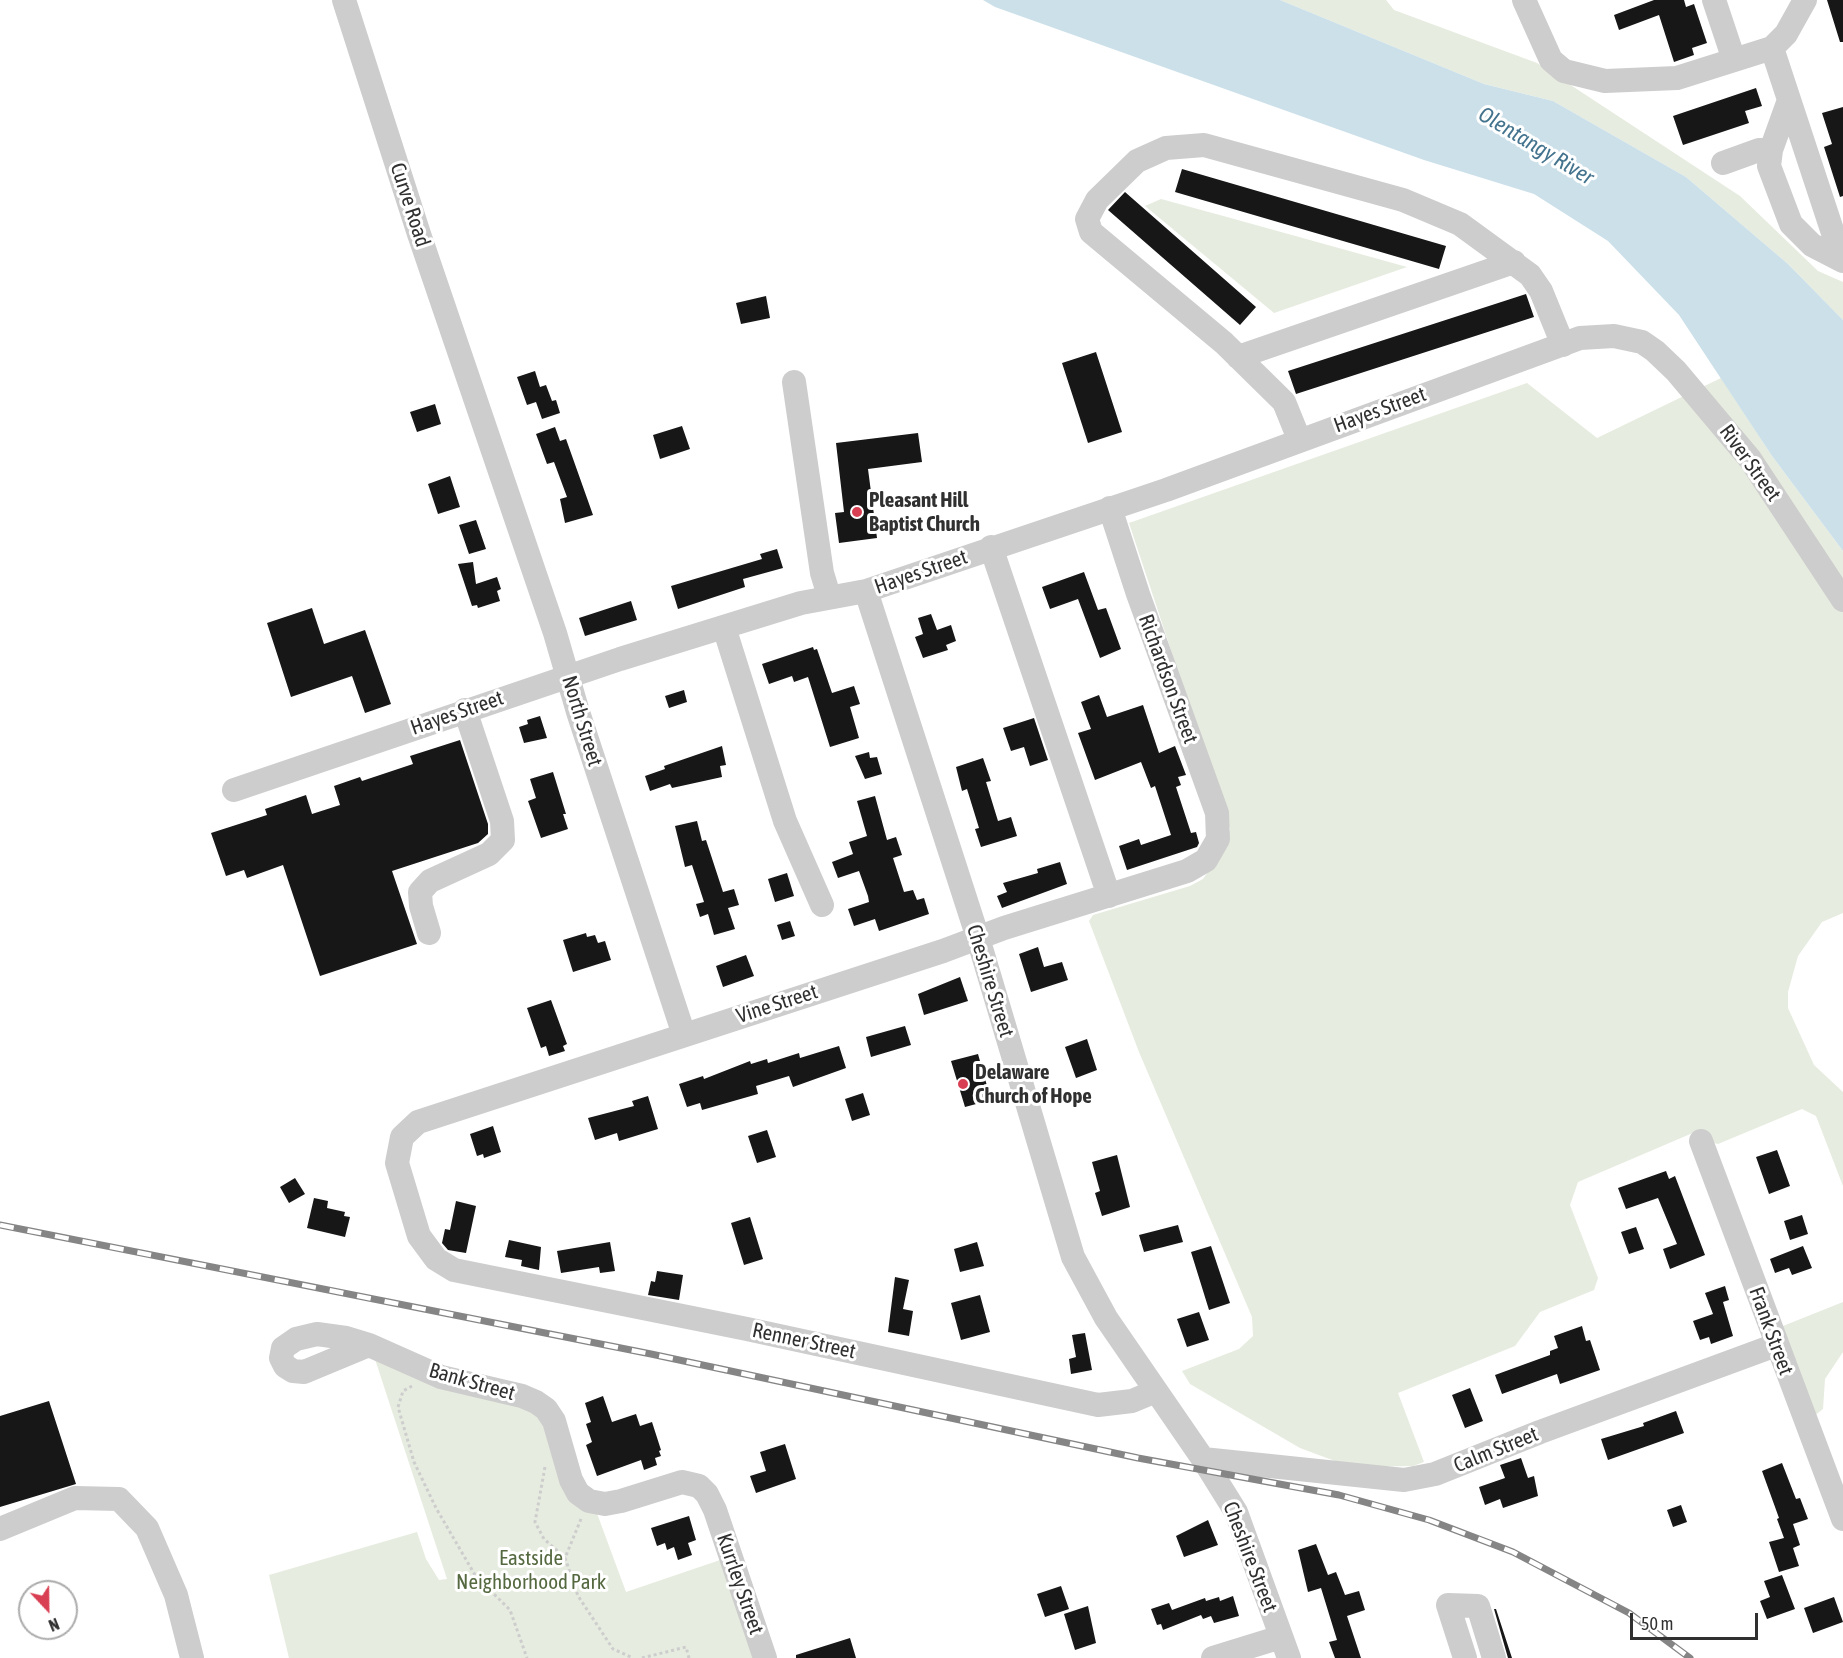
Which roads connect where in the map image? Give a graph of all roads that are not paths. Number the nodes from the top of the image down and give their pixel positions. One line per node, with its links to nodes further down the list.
1 (344, 0): 17 (street, Curve Road)
2 (1524, 0): 6 (street)
3 (1714, 0): 6 (street)
4 (1805, 0): 5 (street)
5 (1772, 48): 6 (street); 7 (street)
6 (1734, 60)
7 (1789, 100): 8 (street); 10 (street)
8 (1771, 150): 9 (street); 11 (street)
9 (1723, 163)
10 (1843, 252)
11 (1843, 261)
12 (1514, 262): 14 (street); 15 (street); 15 (street)
13 (1639, 341): 14 (street, Hayes Street); 23 (street, River Street)
14 (1563, 345): 18 (street, Hayes Street)
15 (1238, 357): 18 (street)
16 (794, 382): 22 (street)
17 (479, 408): 25 (street, North Street)
18 (1299, 439): 19 (street, Hayes Street)
19 (1110, 508): 20 (street, Hayes Street); 28 (street, Richardson Street)
20 (991, 548): 21 (street, Hayes Street); 29 (street)
21 (866, 591): 22 (street, Hayes Street); 32 (street, Cheshire Street)
22 (829, 596): 24 (street, Hayes Street)
23 (1843, 600)
24 (724, 627): 25 (street, Hayes Street); 30 (street)
25 (568, 676): 26 (street, Hayes Street); 33 (street, North Street)
26 (465, 710): 27 (street, Hayes Street); 31 (street)
27 (234, 790)
28 (1213, 851): 29 (street, Vine Street)
29 (1109, 896): 32 (street, Vine Street)
30 (822, 905)
31 (429, 933)
32 (978, 938): 33 (street, Vine Street); 38 (street, Cheshire Street)
33 (684, 1035): 35 (street, Vine Street)
34 (1701, 1141): 37 (street, Frank Street)
35 (406, 1200): 38 (street, Renner Street)
36 (369, 1345): 40 (street, Bank Street)
37 (1776, 1345): 39 (street, Calm Street); 41 (street, Frank Street)
38 (1156, 1391): 39 (street)
39 (1203, 1459): 43 (street, Cheshire Street)
40 (597, 1502): 45 (street, Kurrley Street)
41 (1843, 1519)
42 (0, 1529): 44 (street)
43 (1285, 1647): 46 (street)
44 (192, 1658)
45 (765, 1658)
46 (1213, 1658)
47 (1465, 1658): 48 (street)
48 (1494, 1658)

